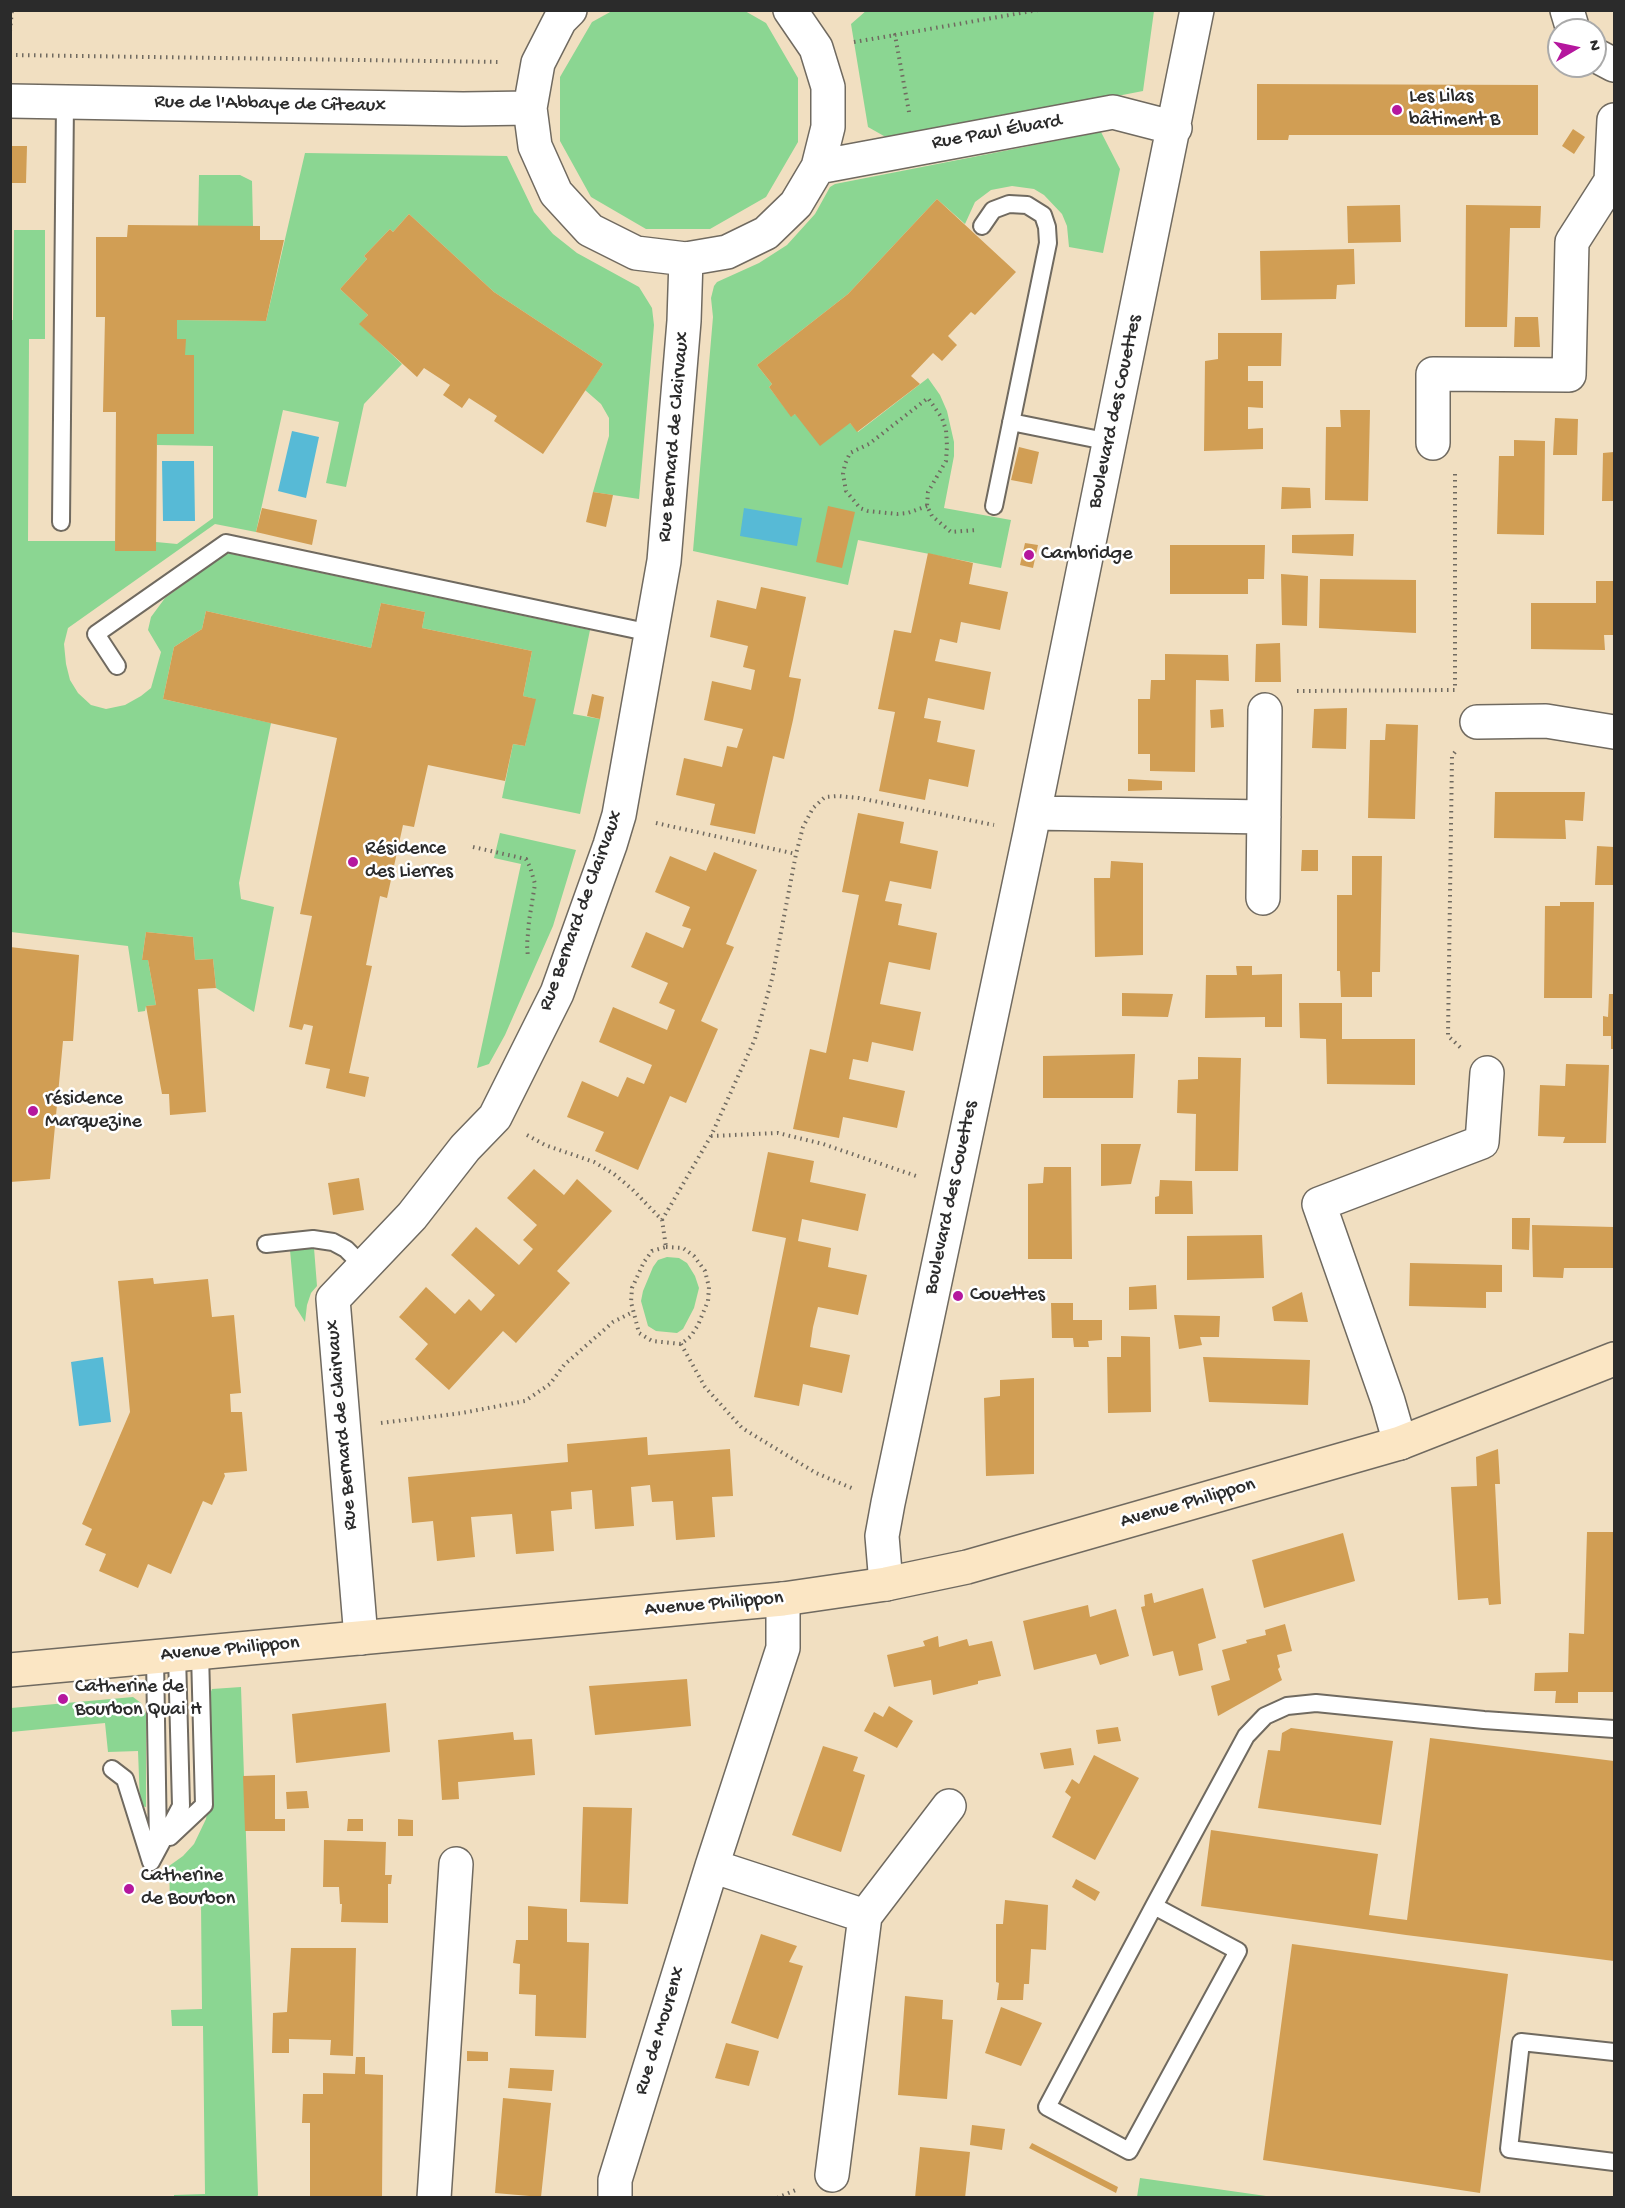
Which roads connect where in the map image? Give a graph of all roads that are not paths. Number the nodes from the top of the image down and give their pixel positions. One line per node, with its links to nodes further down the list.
1 (570, 10): 6 (street)
2 (1197, 10): 8 (street, Boulevard des Couettes)
3 (797, 12): 9 (street)
4 (10, 101): 5 (street, Rue de l'Abbaye de Cîteaux)
5 (64, 102): 6 (street, Rue de l'Abbaye de Cîteaux); 16 (lane)
6 (530, 108): 11 (street)
7 (1614, 120): 14 (street)
8 (1175, 128): 9 (street, Rue Paul Éluard); 13 (street, Boulevard des Couettes)
9 (818, 167): 11 (street)
10 (981, 226): 12 (lane)
11 (686, 260): 17 (street, Rue Bernard de Clairvaux)
12 (1011, 422): 13 (lane); 15 (lane)
13 (1110, 442): 23 (street, Boulevard des Couettes)
14 (1433, 443)
15 (994, 506)
16 (61, 522)
17 (651, 633): 18 (lane); 27 (street, Rue Bernard de Clairvaux)
18 (117, 666)
19 (1265, 710): 22 (street)
20 (1477, 722): 21 (street)
21 (1614, 732)
22 (1264, 818): 23 (street); 24 (street)
23 (1032, 823): 30 (street, Boulevard des Couettes)
24 (1263, 898)
25 (1487, 1073): 29 (street)
26 (266, 1244): 27 (lane)
27 (364, 1267): 32 (street, Rue Bernard de Clairvaux)
28 (1614, 1359): 29 (street, Avenue Philippon)
29 (1400, 1443): 30 (street, Avenue Philippon)
30 (886, 1584): 31 (street, Avenue Philippon)
31 (783, 1599): 32 (street, Avenue Philippon); 40 (street, Rue de Mourenx)
32 (361, 1638): 33 (street, Avenue Philippon)
33 (177, 1655): 34 (street, Avenue Philippon); 38 (lane); 38 (lane); 38 (lane)
34 (10, 1670)
35 (1614, 1729): 41 (lane)
36 (112, 1769): 38 (lane)
37 (949, 1806): 42 (street)
38 (158, 1848)
39 (456, 1864): 46 (street)
40 (712, 1866): 42 (street); 47 (street, Rue de Mourenx)
41 (1154, 1906): 41 (lane)
42 (865, 1916): 45 (street)
43 (1614, 2052): 44 (lane)
44 (1614, 2162)
45 (832, 2175)
46 (434, 2198)
47 (615, 2198)

